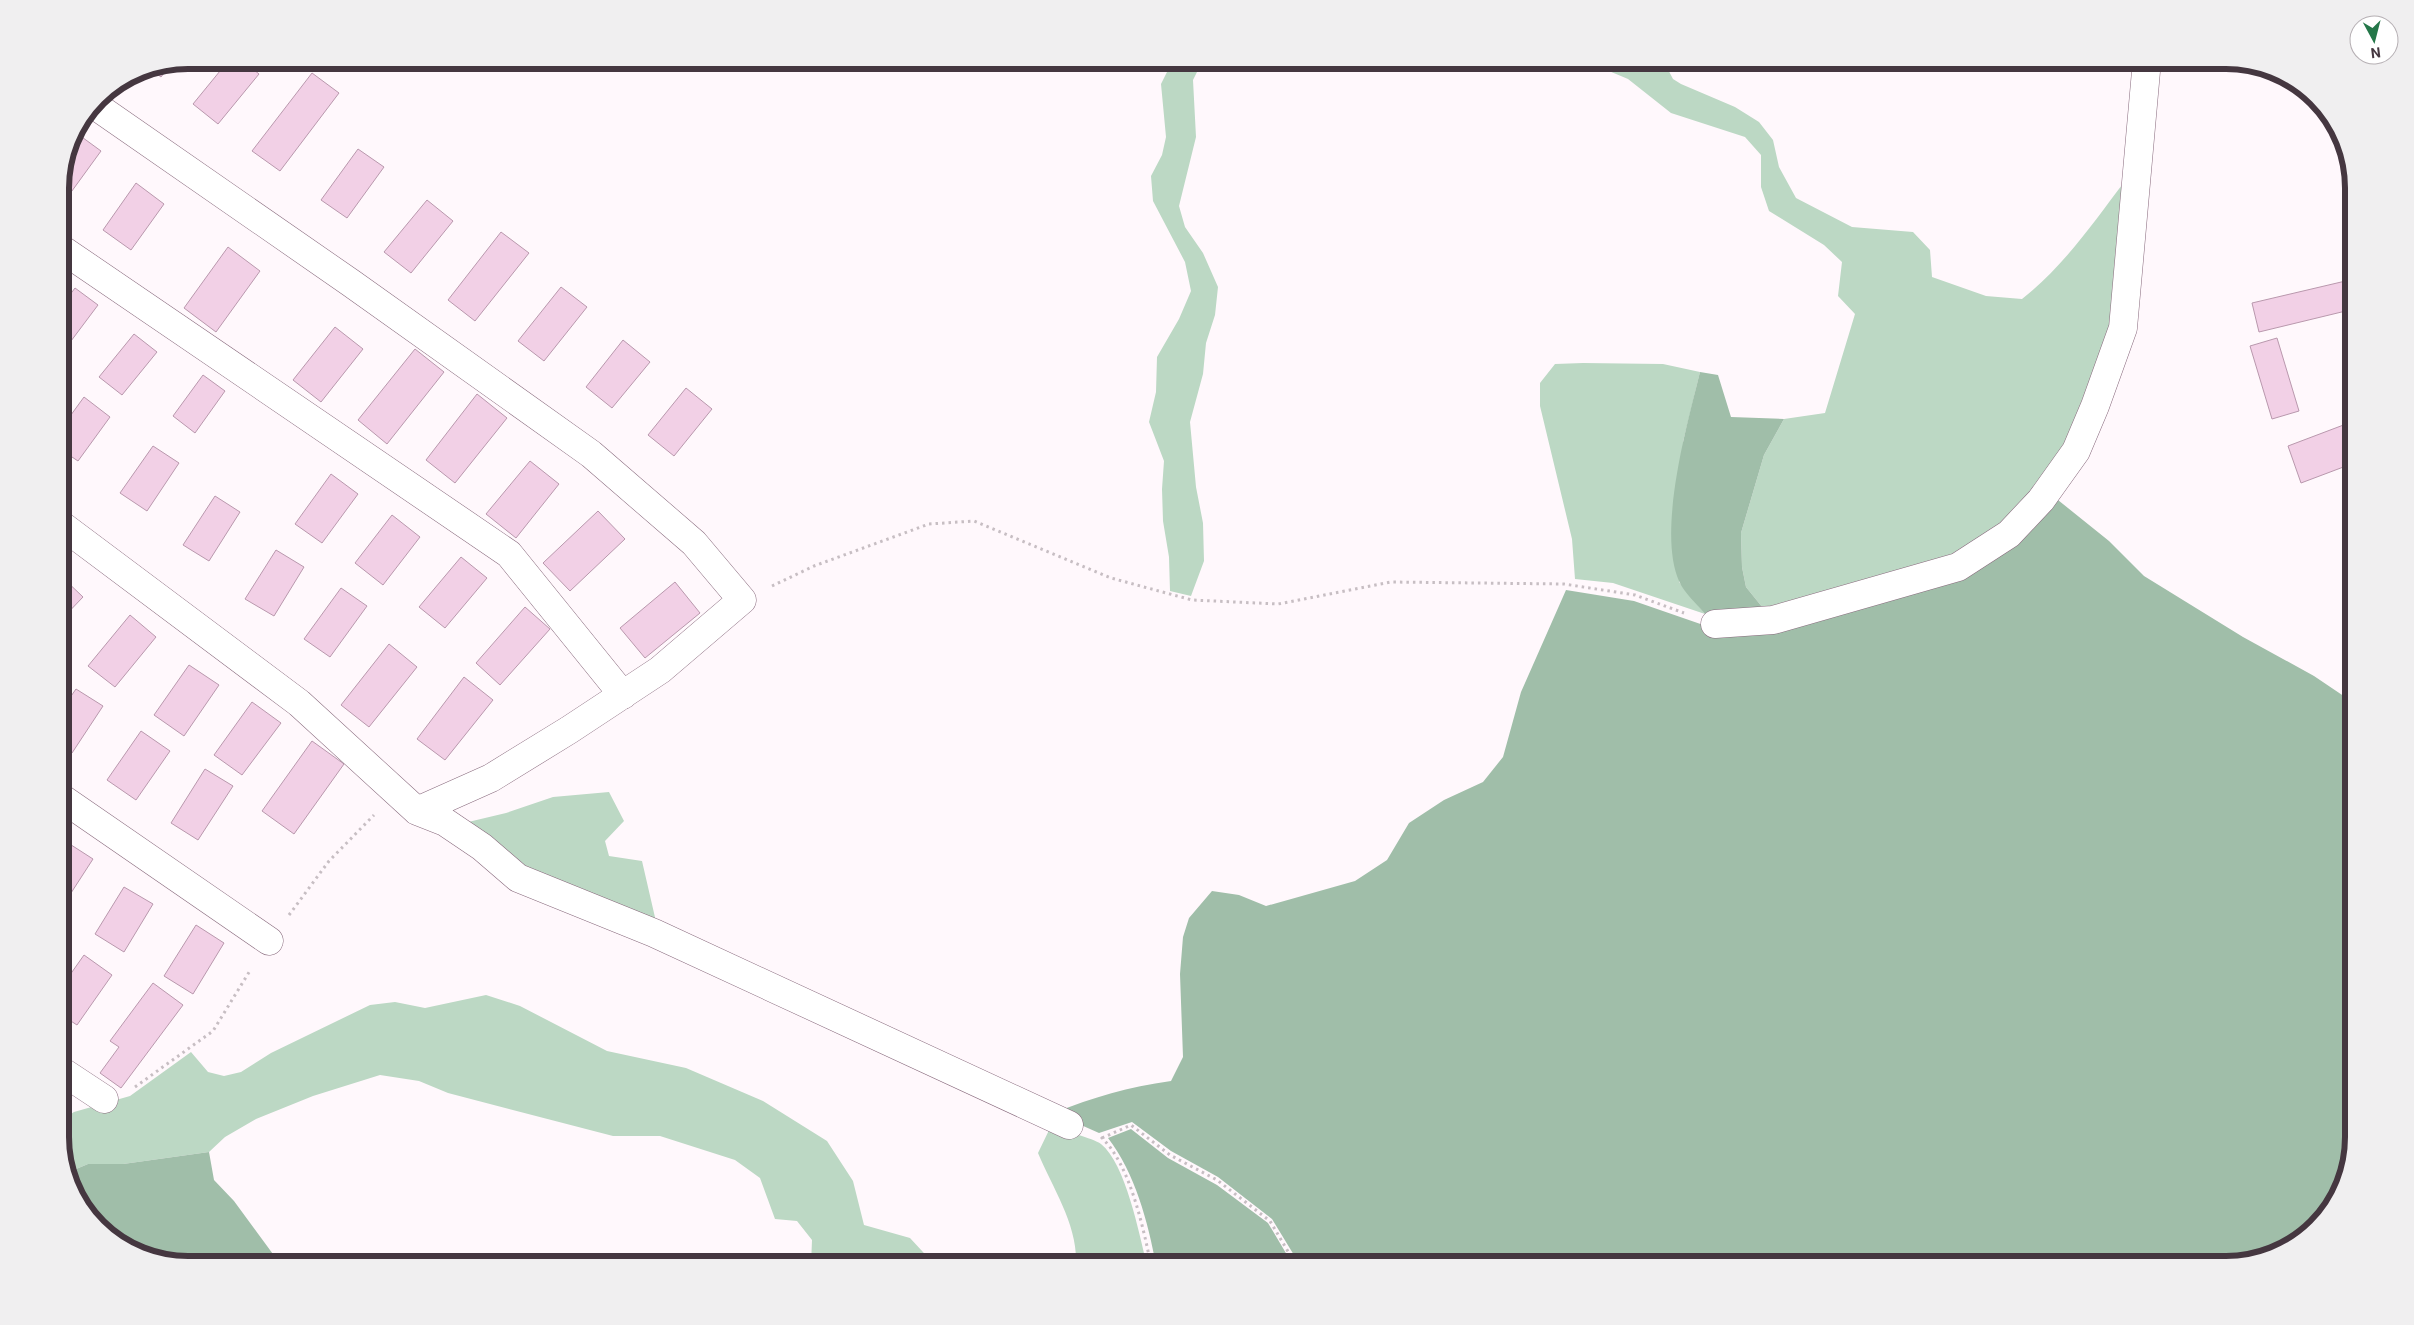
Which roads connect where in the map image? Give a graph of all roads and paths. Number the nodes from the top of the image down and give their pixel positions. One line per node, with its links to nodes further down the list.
1 (2146, 69): 6 (street)
2 (99, 109): 5 (street)
3 (69, 254): 7 (street)
4 (69, 531): 8 (street)
5 (742, 600): 6 (path); 7 (street)
6 (1715, 624)
7 (623, 695): 10 (street)
8 (395, 792): 10 (street); 11 (path)
9 (69, 803): 11 (street)
10 (417, 811): 14 (street)
11 (269, 942): 13 (path)
12 (69, 1076): 13 (street)
13 (104, 1099)
14 (1070, 1125): 15 (path)
15 (1102, 1138): 16 (path); 17 (path)
16 (1149, 1256)
17 (1291, 1256)

